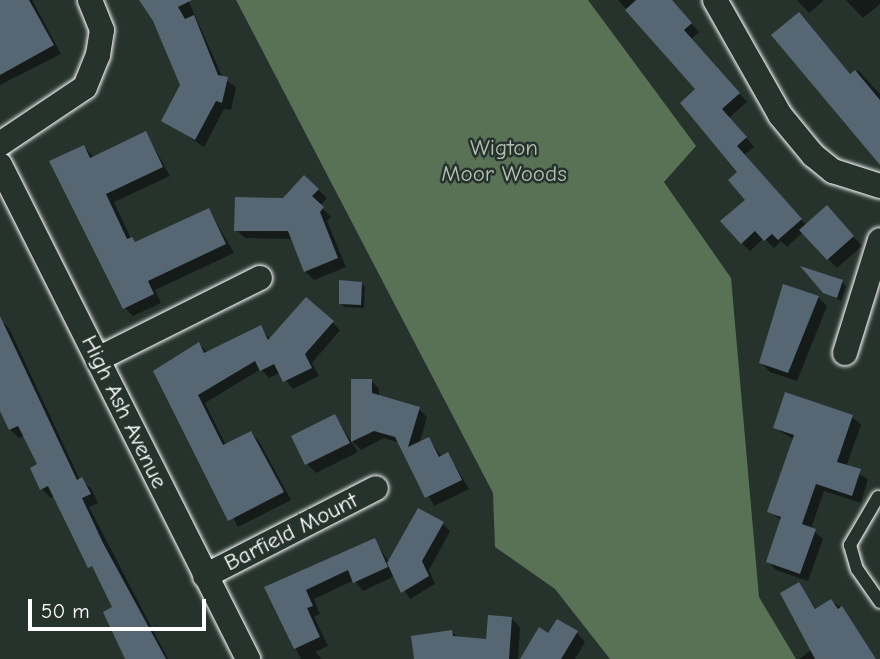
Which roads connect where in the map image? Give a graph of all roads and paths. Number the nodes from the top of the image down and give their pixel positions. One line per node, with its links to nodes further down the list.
1 (90, 0): 3 (street)
2 (715, 0): 5 (street)
3 (0, 144)
4 (0, 165): 9 (street, High Ash Avenue)
5 (880, 186)
6 (880, 240): 8 (street)
7 (260, 278): 9 (street)
8 (845, 353)
9 (98, 359): 12 (street, High Ash Avenue)
10 (376, 488): 12 (street, Barfield Mount)
11 (878, 497): 13 (lane)
12 (205, 576): 14 (street, High Ash Avenue)
13 (880, 602)
14 (248, 659)

